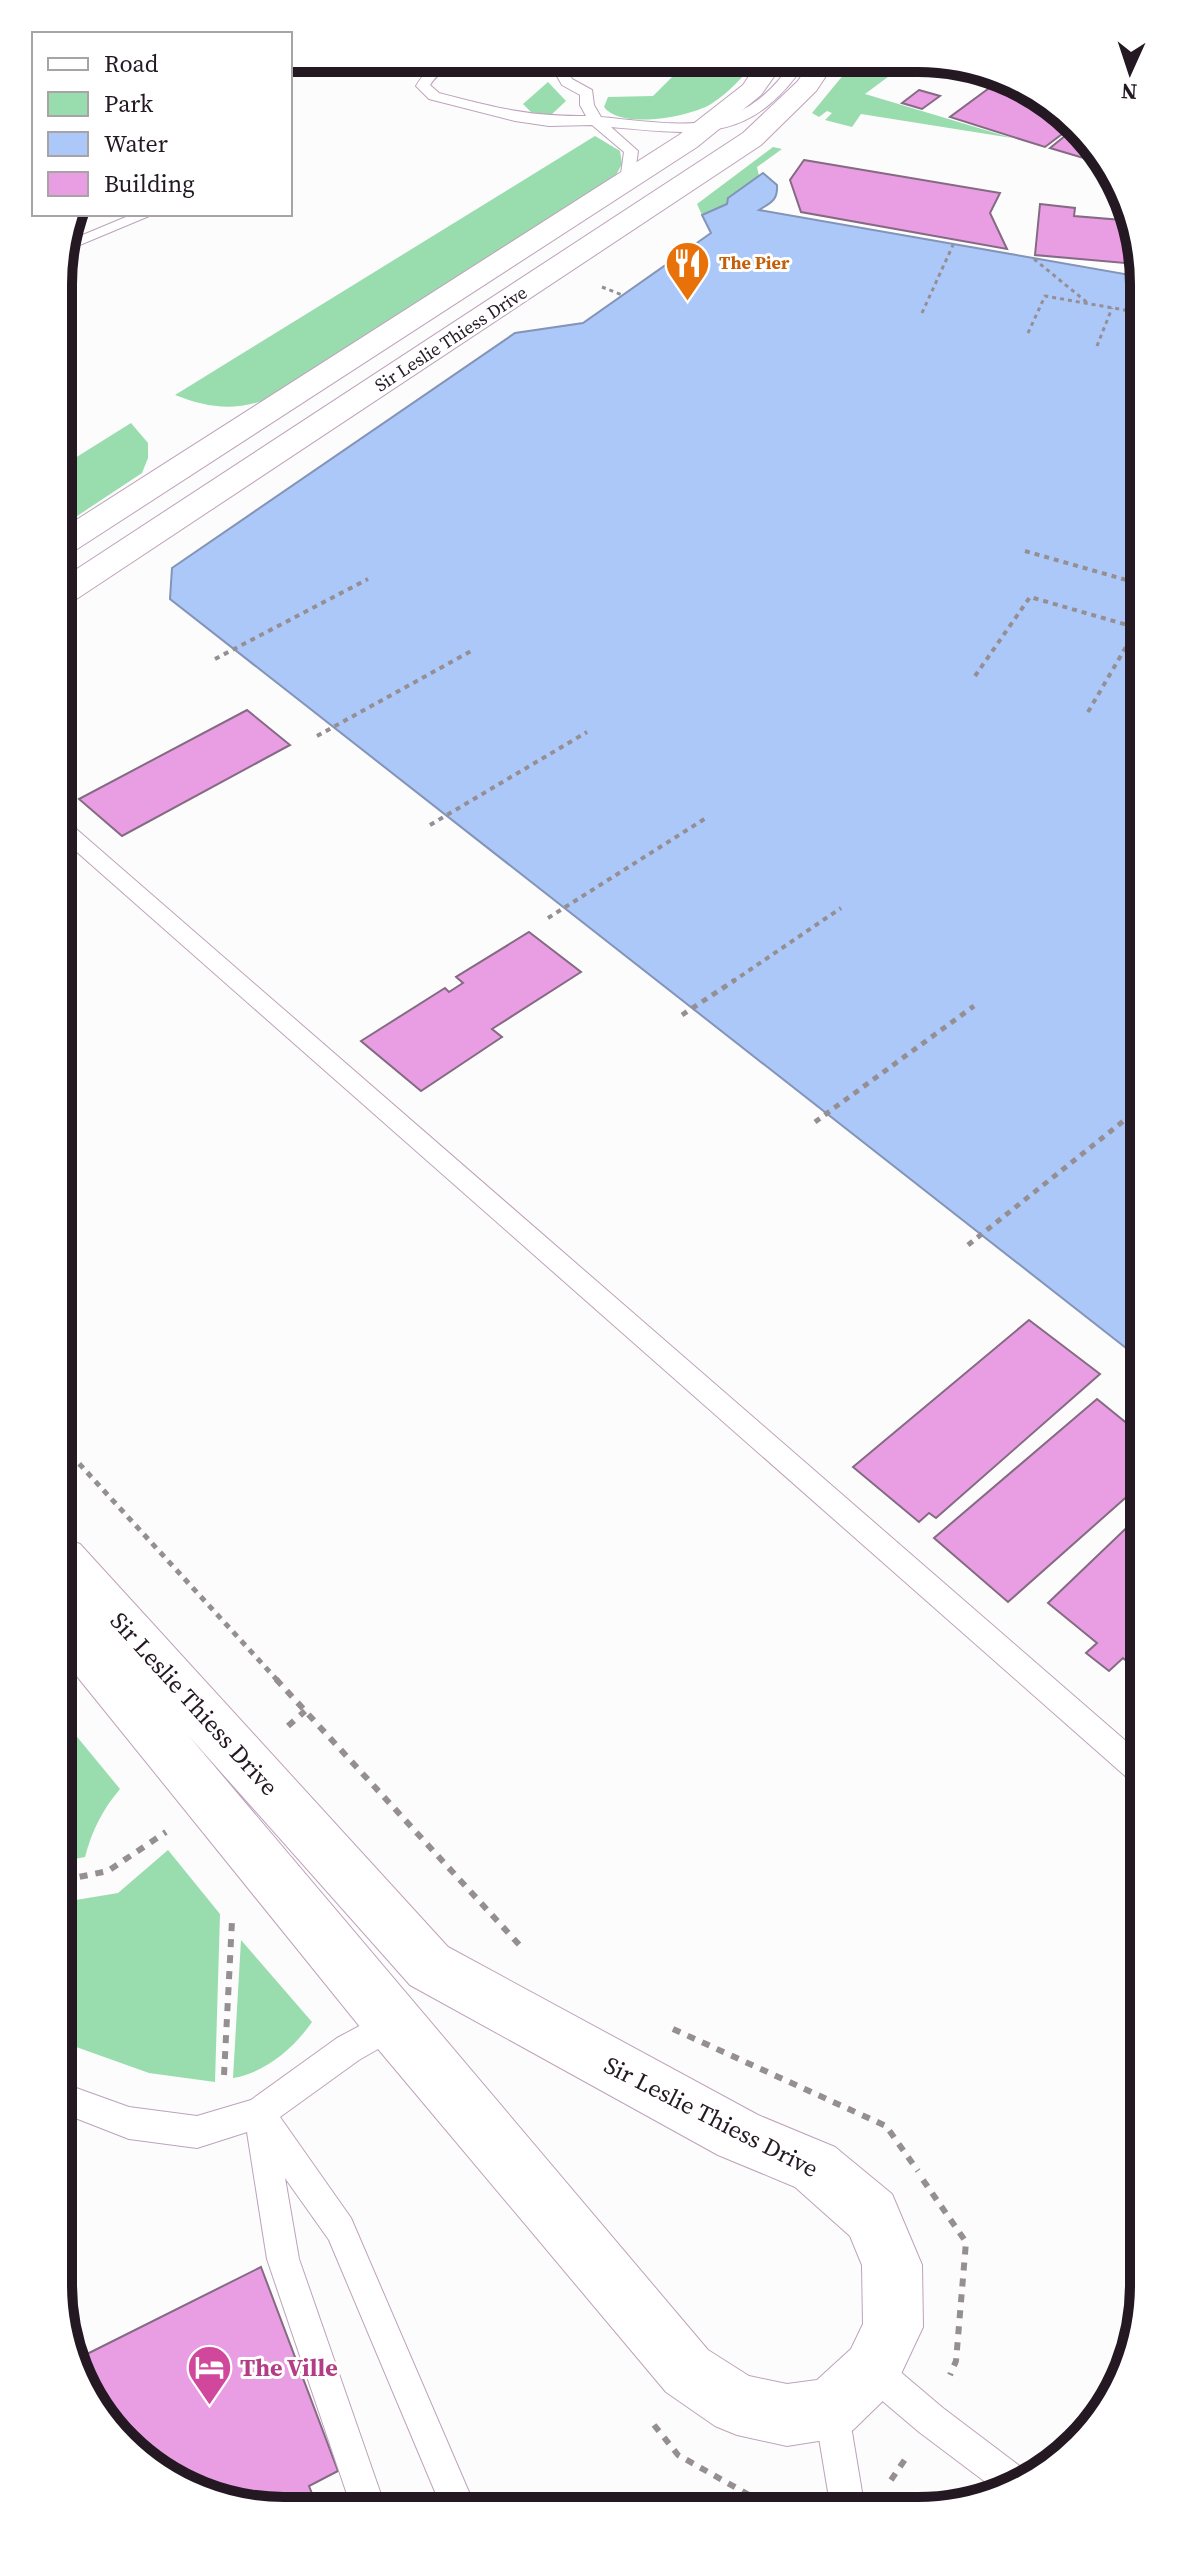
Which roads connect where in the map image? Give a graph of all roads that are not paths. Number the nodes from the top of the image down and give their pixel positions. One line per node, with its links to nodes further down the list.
1 (434, 72): 6 (lane)
2 (561, 72): 6 (lane)
3 (764, 72): 7 (street, Sir Leslie Thiess Drive)
4 (793, 72): 7 (lane)
5 (817, 72): 12 (street, Sir Leslie Thiess Drive)
6 (596, 121): 7 (lane); 8 (lane)
7 (711, 124): 8 (street, Sir Leslie Thiess Drive)
8 (627, 181): 11 (street, Sir Leslie Thiess Drive)
9 (141, 216): 10 (lane)
10 (76, 243)
11 (72, 538)
12 (72, 587)
13 (72, 837): 16 (lane)
14 (72, 1569): 20 (street, Sir Leslie Thiess Drive)
15 (72, 1632): 17 (street, Sir Leslie Thiess Drive)
16 (1130, 1762)
17 (393, 2023): 19 (lane); 21 (street, Sir Leslie Thiess Drive)
18 (72, 2102): 19 (lane)
19 (259, 2113): 23 (lane); 24 (lane)
20 (872, 2370): 21 (street, Sir Leslie Thiess Drive); 22 (lane)
21 (831, 2408): 25 (lane)
22 (1007, 2477)
23 (365, 2497)
24 (454, 2497)
25 (846, 2497)

